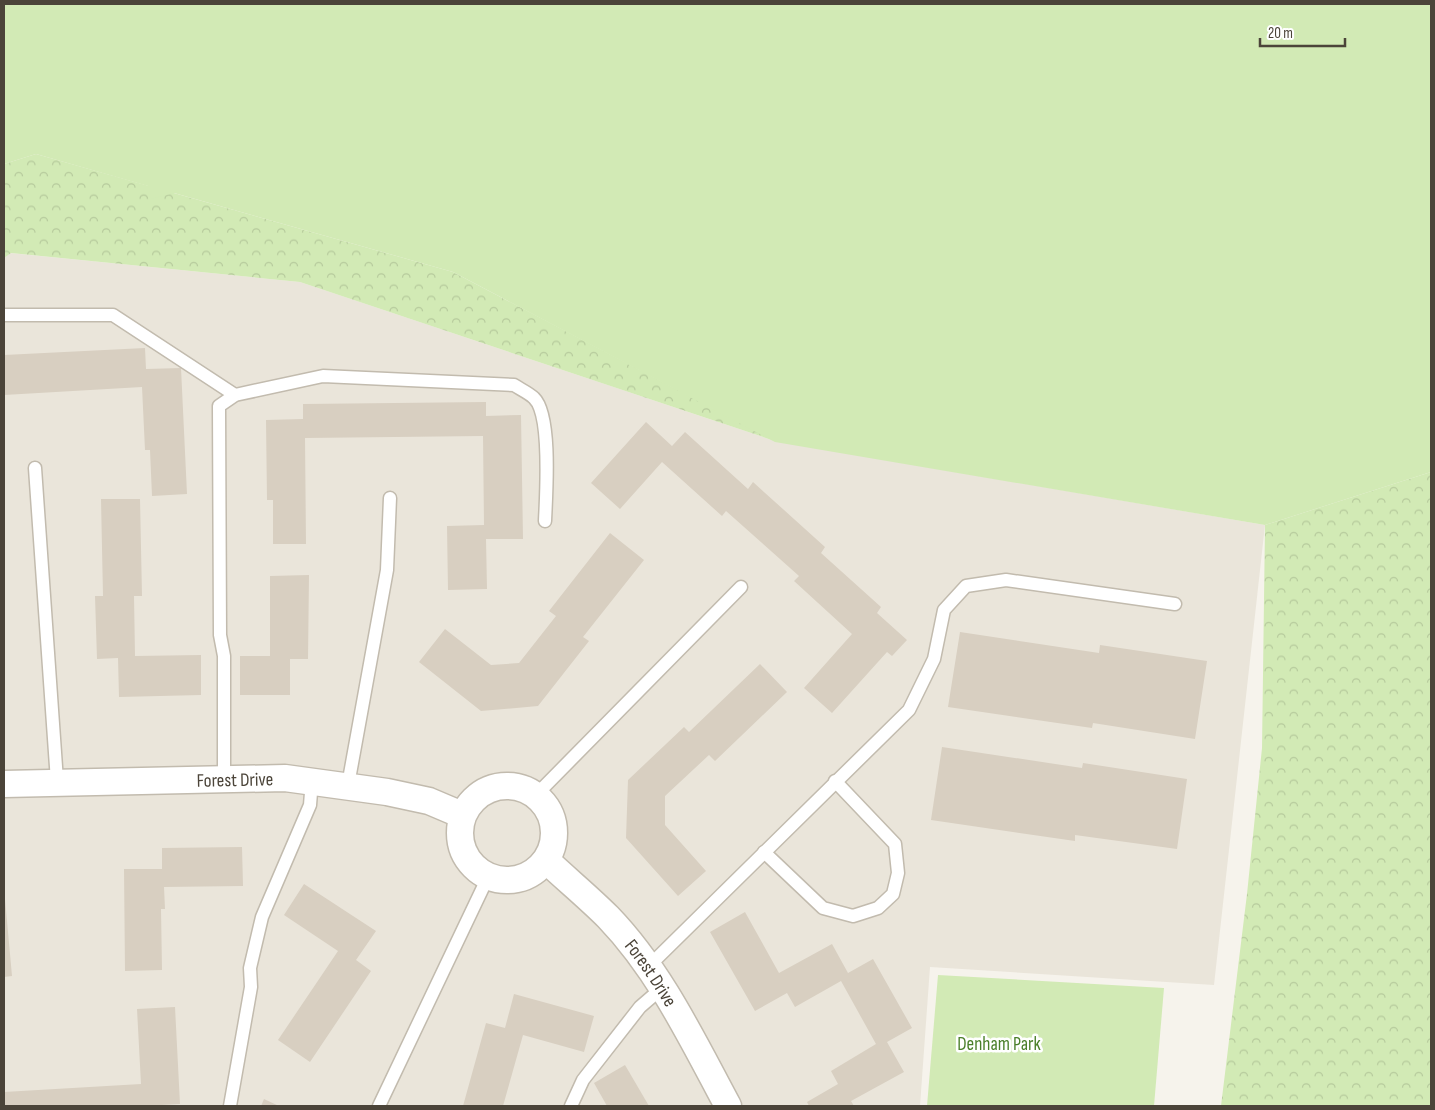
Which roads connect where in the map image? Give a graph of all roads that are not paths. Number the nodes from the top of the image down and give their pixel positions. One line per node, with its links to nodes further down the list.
1 (4, 315): 2 (lane)
2 (236, 395): 5 (lane); 8 (lane)
3 (35, 468): 11 (lane)
4 (390, 498): 13 (lane)
5 (545, 521)
6 (741, 588): 14 (lane)
7 (1175, 604): 10 (lane)
8 (224, 778): 9 (street, Forest Drive); 11 (street, Forest Drive)
9 (312, 780): 13 (street, Forest Drive); 21 (lane)
10 (836, 781): 16 (lane); 16 (lane)
11 (57, 782): 12 (street, Forest Drive)
12 (4, 784)
13 (348, 785): 15 (street, Forest Drive)
14 (536, 795): 15 (street); 17 (street)
15 (462, 815): 18 (street)
16 (764, 852): 19 (lane)
17 (546, 860): 18 (street); 19 (street, Forest Drive)
18 (488, 877): 22 (lane)
19 (648, 967): 20 (street, Forest Drive)
20 (662, 988): 23 (lane); 24 (street, Forest Drive)
21 (230, 1106)
22 (379, 1106)
23 (571, 1106)
24 (728, 1106)

